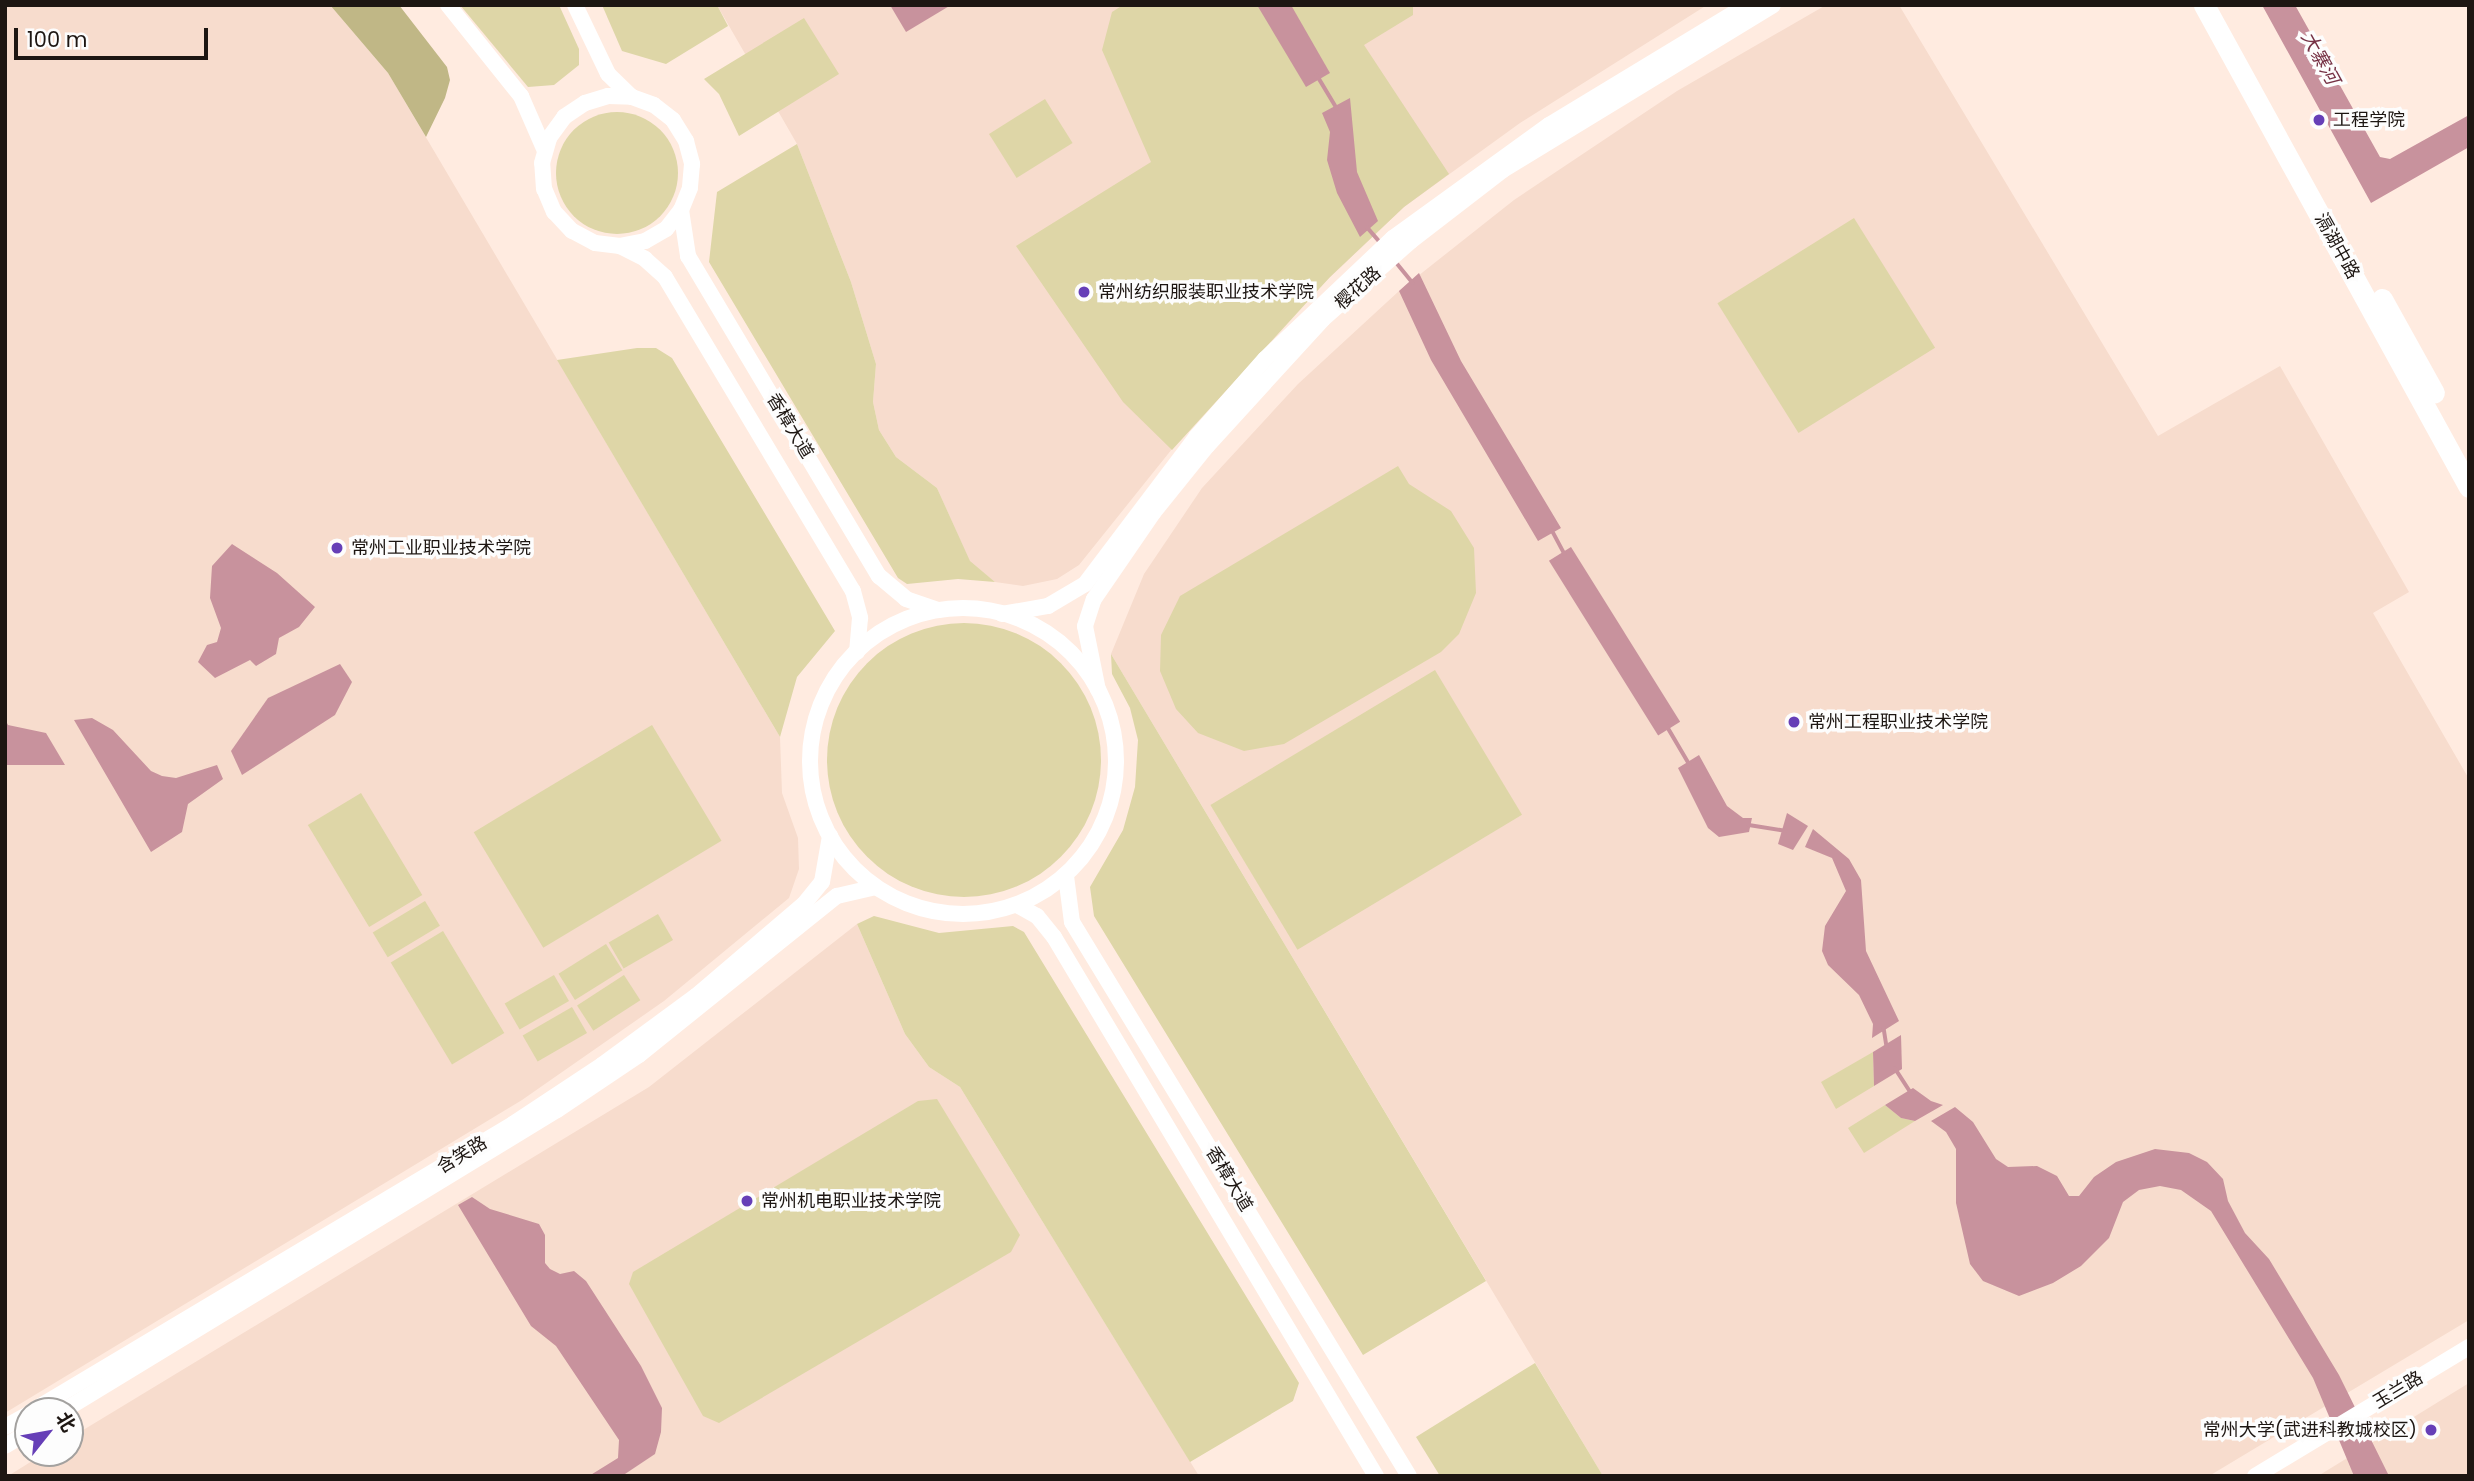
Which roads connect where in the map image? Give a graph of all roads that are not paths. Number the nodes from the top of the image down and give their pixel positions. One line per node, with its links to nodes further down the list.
1 (448, 5): 8 (street)
2 (575, 5): 7 (street)
3 (1746, 5): 10 (street, 樱花路)
4 (1773, 5): 10 (street, 樱花路)
5 (2204, 5): 14 (main road, 滆湖中路)
6 (2218, 5): 13 (main road, 滆湖中路)
7 (632, 97): 8 (street); 9 (street)
8 (545, 151): 11 (street)
9 (681, 210): 11 (street); 15 (street, 香樟大道)
10 (1397, 243): 12 (street, 樱花路)
11 (620, 246): 17 (street, 香樟大道)
12 (1375, 263): 16 (street, 樱花路); 18 (street, 樱花路)
13 (2469, 457)
14 (2469, 487)
15 (939, 611): 16 (street); 17 (street)
16 (1002, 614): 18 (street)
17 (857, 652): 19 (street)
18 (1098, 690): 20 (street)
19 (830, 836): 21 (street); 25 (street, 含笑路)
20 (1066, 876): 22 (street); 30 (street, 香樟大道)
21 (876, 887): 22 (street); 26 (street, 含笑路)
22 (1017, 905): 29 (street, 香樟大道)
23 (2469, 1347): 27 (street, 玉兰路)
24 (2469, 1360): 27 (street, 玉兰路)
25 (55, 1397)
26 (84, 1398)
27 (2365, 1416): 28 (street, 玉兰路)
28 (2329, 1438): 31 (street, 玉兰路); 32 (street, 玉兰路)
29 (1376, 1476)
30 (1409, 1476)
31 (2255, 1476)
32 (2276, 1476)

